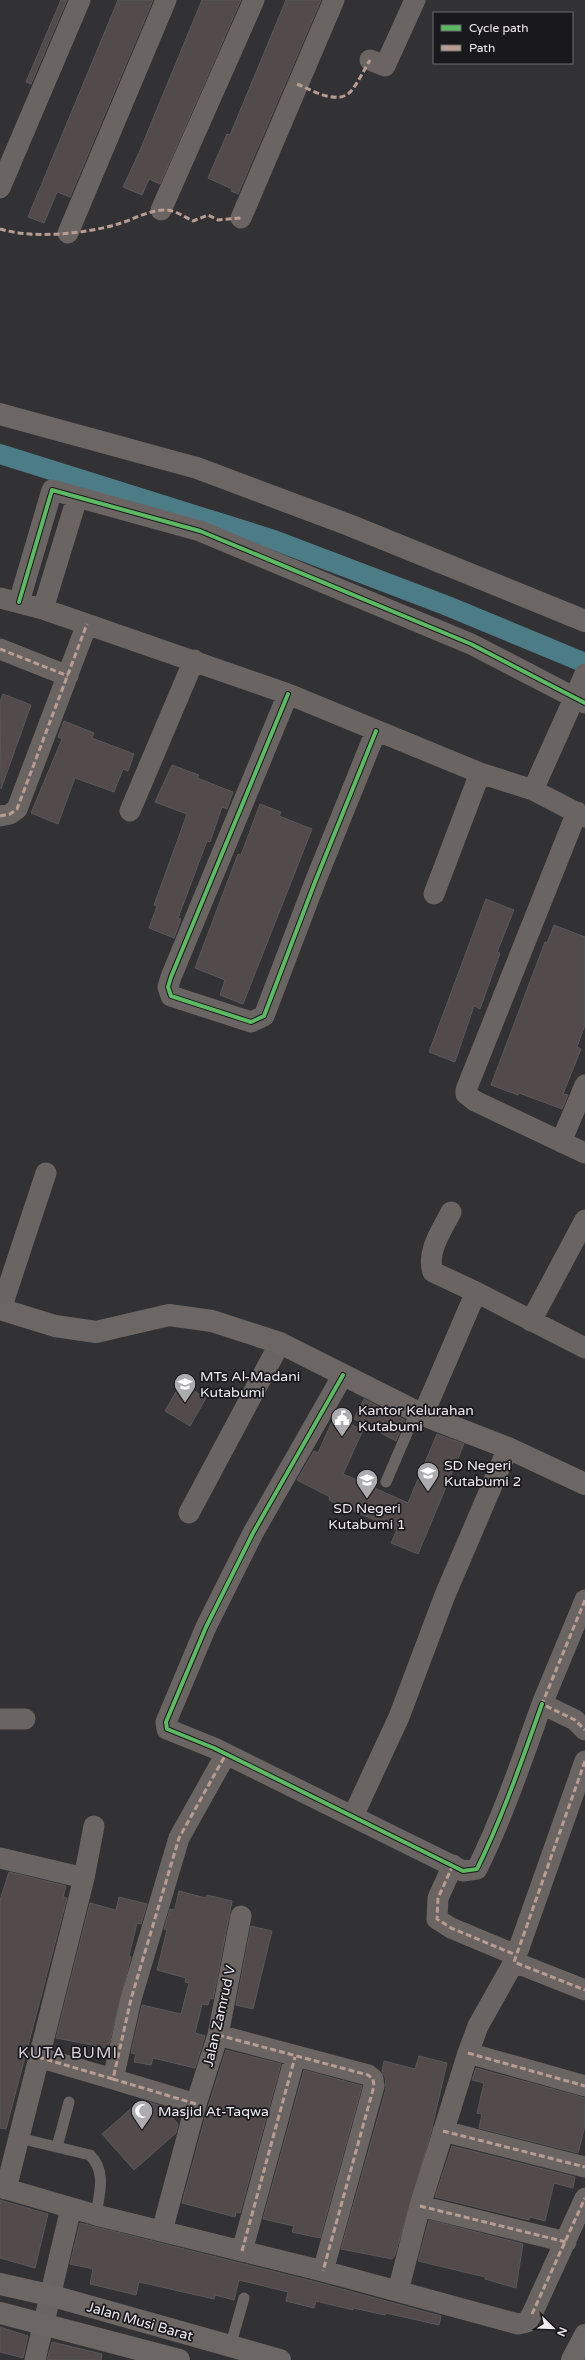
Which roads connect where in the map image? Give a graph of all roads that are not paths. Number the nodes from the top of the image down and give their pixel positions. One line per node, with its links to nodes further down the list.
1 (80, 0): 7 (street)
2 (166, 0): 10 (street)
3 (254, 0): 8 (street)
4 (334, 0): 9 (street)
5 (415, 0): 6 (street)
6 (370, 60)
7 (0, 188)
8 (161, 210)
9 (241, 218)
10 (68, 233)
11 (0, 414): 15 (street)
12 (77, 498): 13 (street); 14 (street); 22 (street)
13 (9, 600): 14 (street)
14 (43, 609): 16 (street)
15 (585, 621)
16 (87, 624): 18 (street); 20 (street)
17 (0, 649): 20 (street)
18 (194, 660): 21 (street); 26 (street)
19 (585, 674): 22 (street)
20 (68, 676): 28 (street)
21 (288, 694): 23 (street); 23 (street)
22 (580, 700): 25 (street)
23 (376, 731): 24 (street)
24 (480, 773): 25 (street); 29 (street)
25 (533, 790): 27 (street)
26 (130, 811)
27 (581, 814): 31 (street)
28 (0, 816)
29 (434, 894)
30 (585, 1084): 31 (street)
31 (561, 1142): 32 (street)
32 (585, 1153)
33 (46, 1173): 37 (street)
34 (451, 1212): 36 (street)
35 (585, 1220): 38 (street)
36 (476, 1292): 38 (street); 42 (street)
37 (1, 1309): 39 (street)
38 (531, 1321): 40 (street)
39 (280, 1343): 41 (street); 46 (street)
40 (585, 1348)
41 (343, 1375): 42 (street); 52 (street)
42 (420, 1413): 43 (street); 44 (lane)
43 (508, 1448): 45 (street); 54 (street)
44 (386, 1482)
45 (585, 1484)
46 (189, 1513)
47 (585, 1600): 48 (street)
48 (542, 1704): 51 (street); 57 (street)
49 (0, 1719): 50 (street)
50 (25, 1719)
51 (585, 1730)
52 (226, 1754): 54 (street); 66 (street)
53 (585, 1761): 60 (street)
54 (353, 1816): 57 (street)
55 (94, 1826): 58 (street)
56 (0, 1858): 58 (street)
57 (453, 1865): 60 (street)
58 (84, 1878): 64 (street)
59 (241, 1916): 62 (street, Jalan Zamrud V)
60 (515, 1959): 61 (street); 63 (street)
61 (585, 1990)
62 (218, 2035): 65 (street); 69 (street, Jalan Zamrud V)
63 (468, 2053): 67 (street); 70 (street)
64 (38, 2056): 66 (street); 71 (street)
65 (294, 2057): 81 (street); 82 (street)
66 (113, 2079): 69 (street)
67 (585, 2086)
68 (69, 2102): 72 (lane)
69 (196, 2104): 79 (street, Jalan Zamrud V)
70 (443, 2131): 73 (street); 76 (street)
71 (19, 2138): 72 (lane); 74 (street)
72 (57, 2147): 78 (lane)
73 (585, 2167)
74 (3, 2188): 77 (street)
75 (585, 2198): 80 (street)
76 (420, 2206): 80 (street); 84 (street)
77 (70, 2208): 78 (street); 85 (street)
78 (96, 2215): 79 (street)
79 (162, 2231): 81 (street)
80 (566, 2242): 84 (street)
81 (242, 2251): 82 (street)
82 (324, 2271): 84 (street)
83 (0, 2284): 85 (street, Jalan Musi Barat)
84 (398, 2291)
85 (49, 2295): 88 (street); 90 (street, Jalan Musi Barat)
86 (244, 2298): 90 (lane)
87 (0, 2313): 88 (street, Jalan Musi Barat)
88 (44, 2323): 91 (street); 92 (street, Jalan Musi Barat)
89 (585, 2335): 94 (street)
90 (230, 2347): 93 (street, Jalan Musi Barat)
91 (35, 2360)
92 (179, 2360)
93 (280, 2360)
94 (572, 2360)

